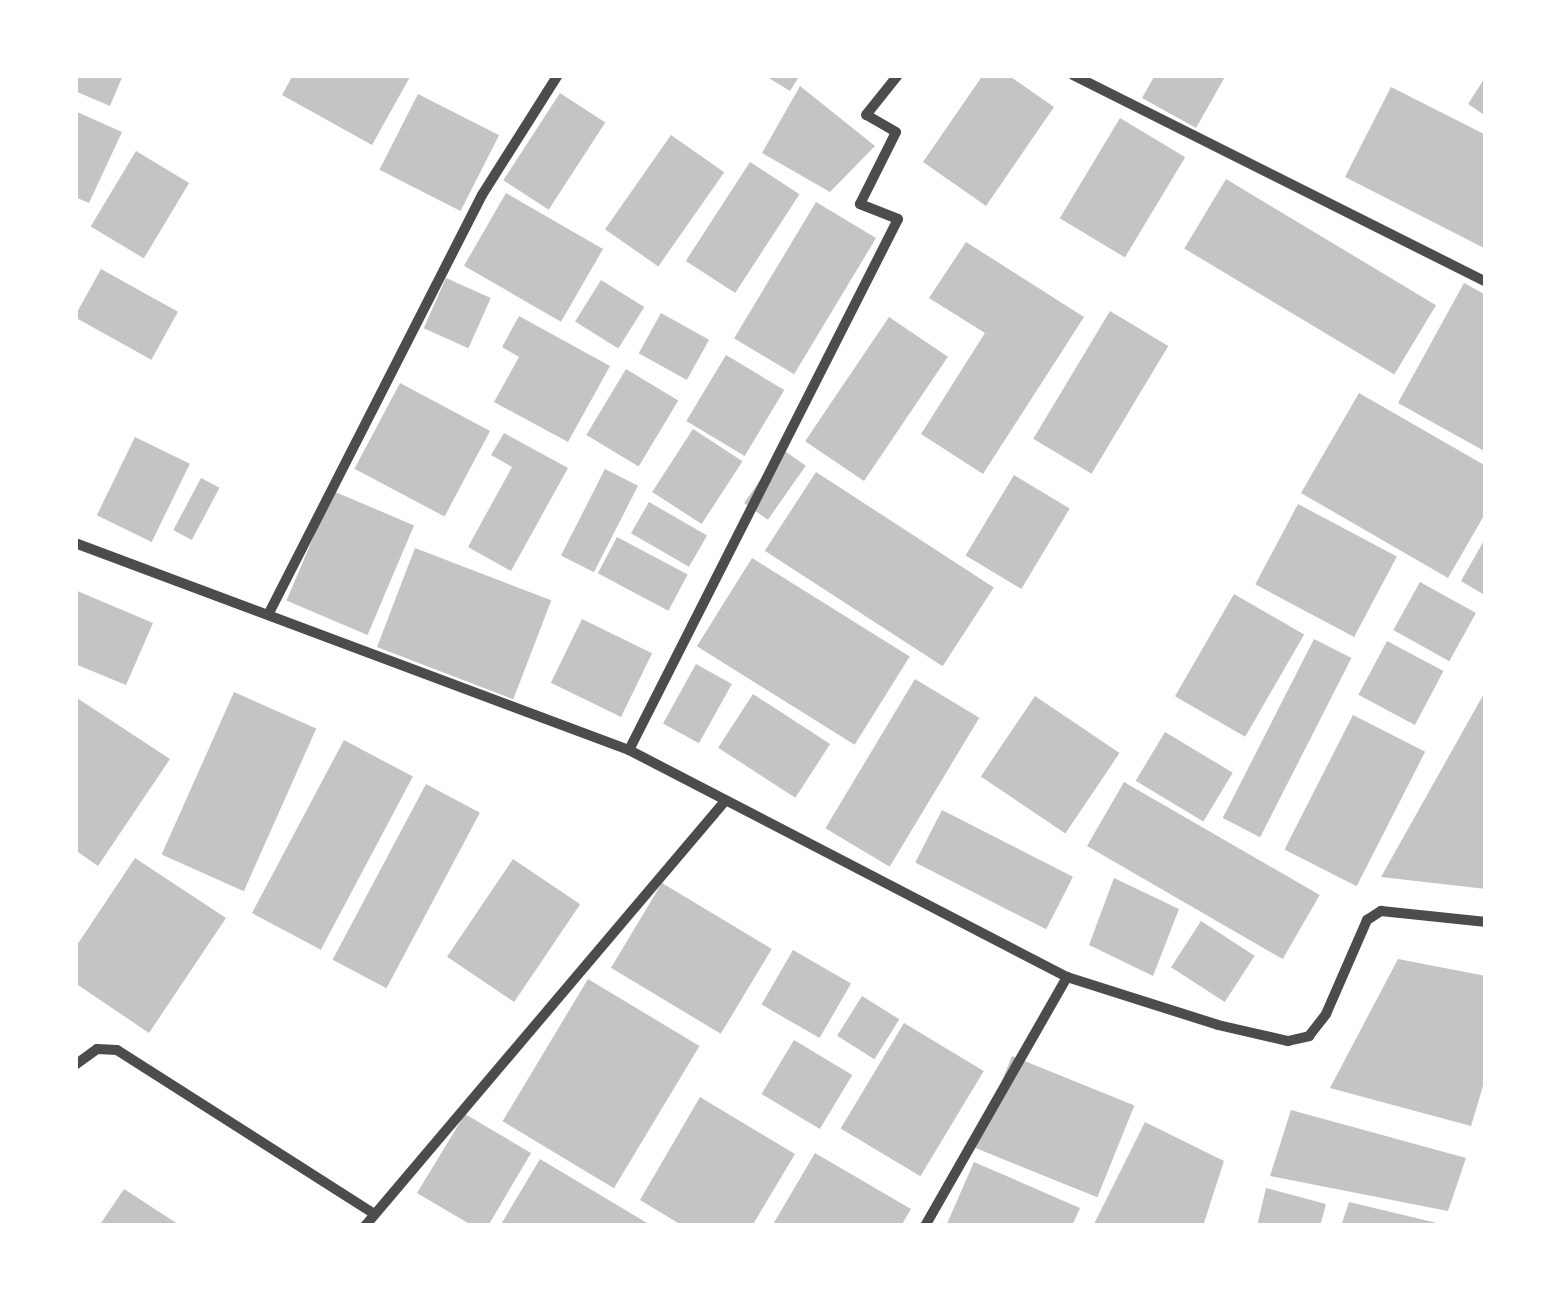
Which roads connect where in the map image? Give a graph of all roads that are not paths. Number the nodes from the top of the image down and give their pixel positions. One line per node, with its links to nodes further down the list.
1 (558, 75): 6 (street)
2 (898, 75): 7 (street)
3 (1072, 75): 4 (street)
4 (1486, 282)
5 (75, 543): 6 (street)
6 (269, 613): 7 (street)
7 (629, 750): 8 (street)
8 (725, 801): 10 (street); 12 (street)
9 (1486, 922): 10 (street)
10 (1066, 976): 14 (street)
11 (75, 1065): 12 (street)
12 (374, 1214): 13 (street)
13 (365, 1226)
14 (925, 1226)

